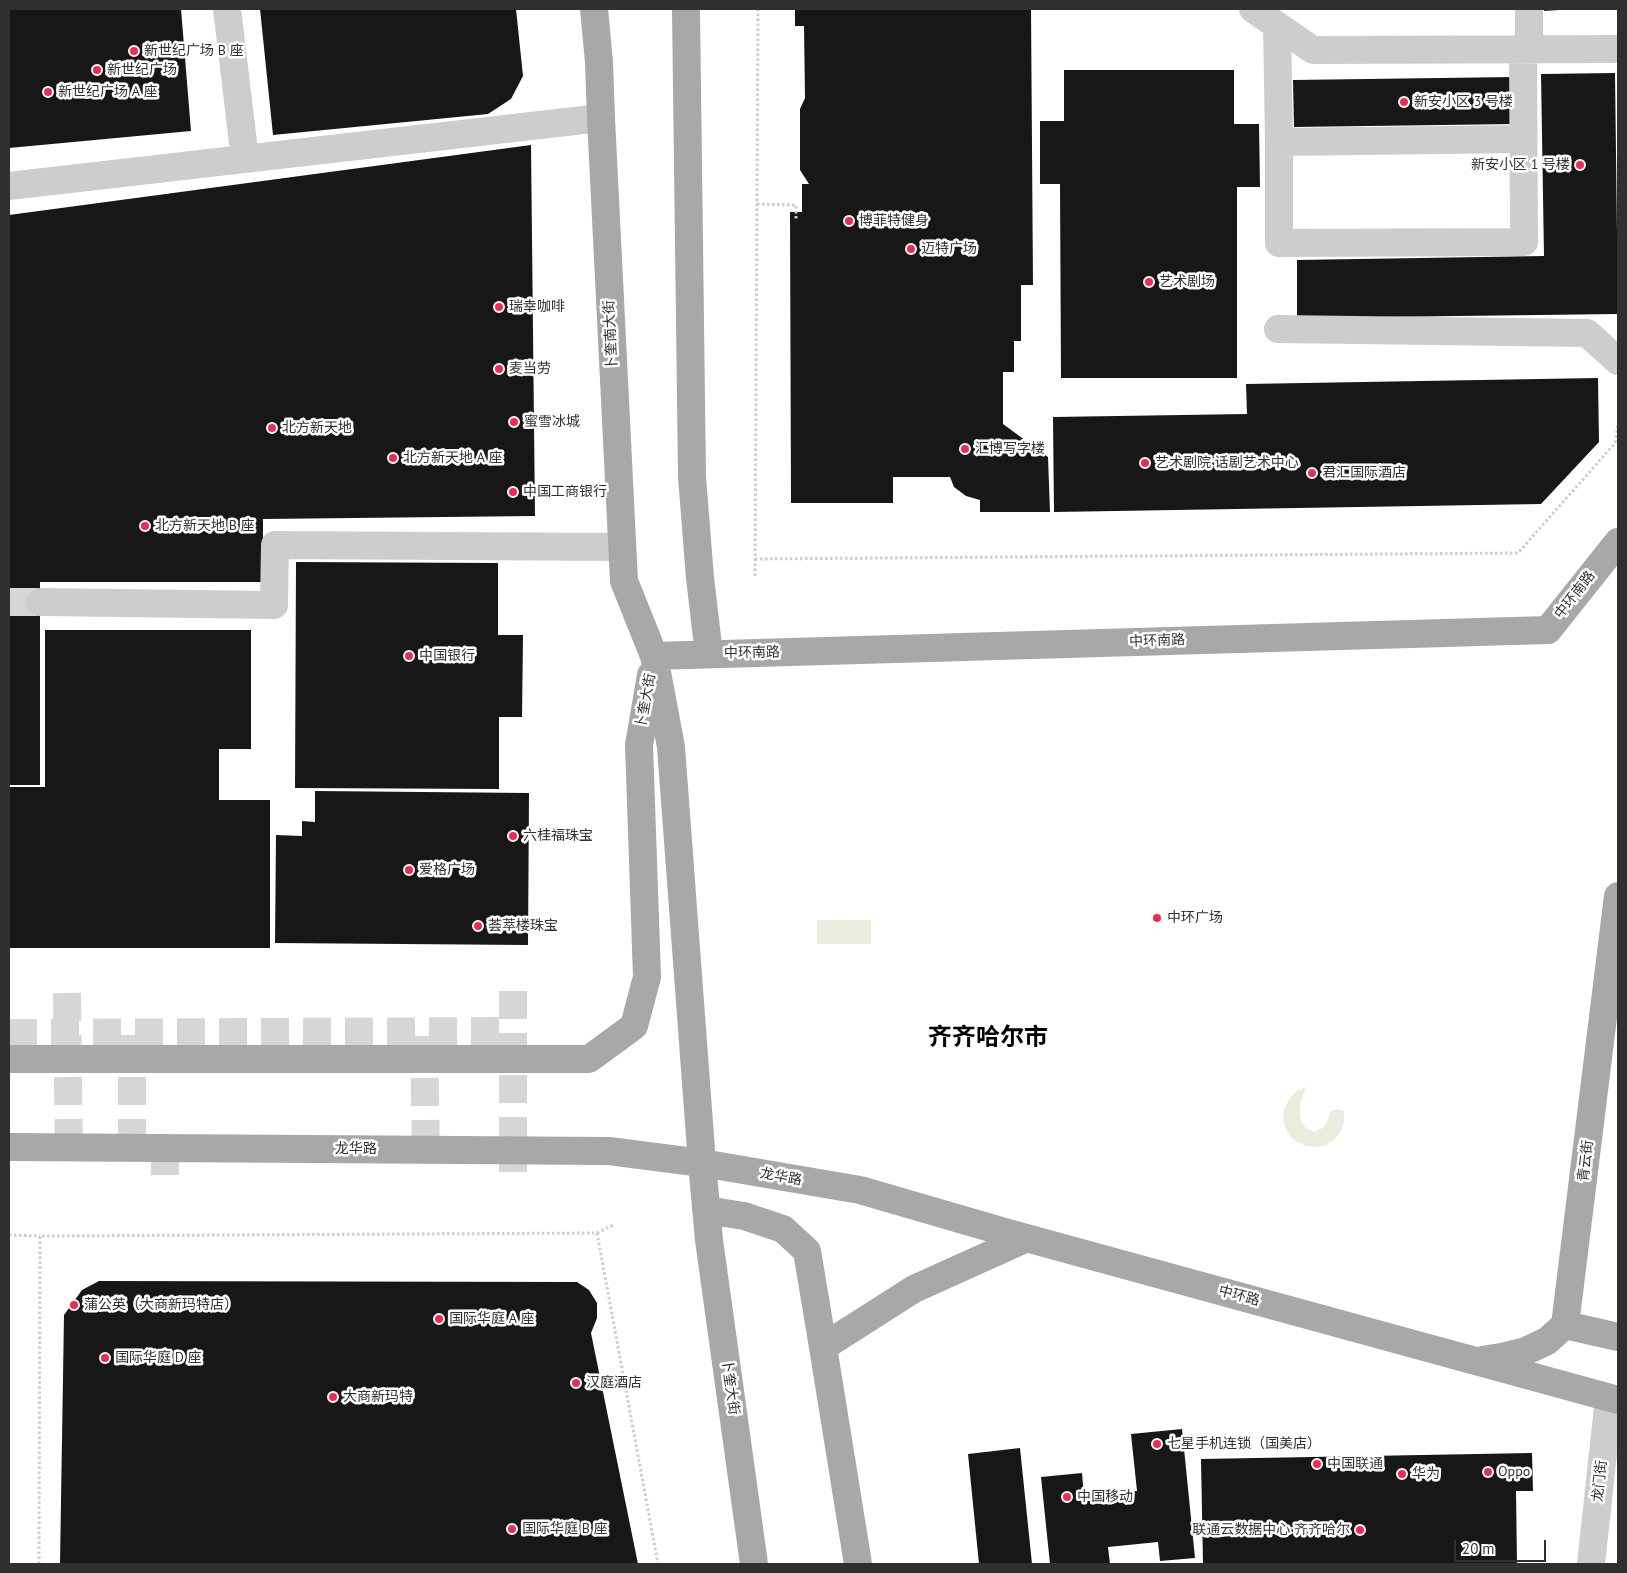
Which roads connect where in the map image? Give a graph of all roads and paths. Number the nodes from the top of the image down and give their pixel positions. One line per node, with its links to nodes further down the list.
1 (227, 9): 13 (street)
2 (594, 9): 10 (main road, 卜奎南大街)
3 (686, 9): 25 (main road)
4 (758, 9): 15 (path)
5 (1253, 9): 7 (street)
6 (1529, 9): 8 (street)
7 (1278, 26): 8 (street); 12 (street)
8 (1526, 49): 9 (street); 11 (street)
9 (1618, 49)
10 (601, 118): 13 (street); 21 (main road, 卜奎南大街)
11 (1523, 139): 12 (street); 12 (street)
12 (1278, 142)
13 (245, 159): 14 (street)
14 (9, 186)
15 (757, 204): 16 (path); 22 (path)
16 (796, 218)
17 (1278, 329): 18 (street)
18 (1618, 361)
19 (1618, 425): 22 (path)
20 (1617, 538): 25 (main road, 中环南路)
21 (622, 547): 24 (street); 26 (main road, 卜奎南大街)
22 (755, 559): 23 (path)
23 (755, 576)
24 (40, 602)
25 (708, 654): 26 (main road, 中环南路)
26 (654, 656): 28 (main road, 卜奎大街); 30 (main road, 卜奎大街)
27 (1618, 896): 38 (main road, 青云街)
28 (9, 1060)
29 (9, 1147): 30 (main road, 龙华路)
30 (702, 1163): 31 (main road, 龙华路); 32 (main road, 卜奎大街)
31 (860, 1190): 37 (main road, 中环路)
32 (706, 1210): 40 (main road); 45 (main road, 卜奎大街)
33 (613, 1225): 34 (path)
34 (597, 1233): 36 (path); 44 (path)
35 (9, 1235): 36 (path)
36 (40, 1236): 43 (path)
37 (1027, 1238): 40 (main road); 41 (main road, 中环路)
38 (1565, 1324): 39 (main road); 41 (main road)
39 (1618, 1337)
40 (823, 1347): 46 (main road)
41 (1473, 1360): 42 (main road, 中环路)
42 (1614, 1399): 47 (street, 龙门街)
43 (39, 1564)
44 (658, 1564)
45 (754, 1564)
46 (858, 1564)
47 (1591, 1564)

